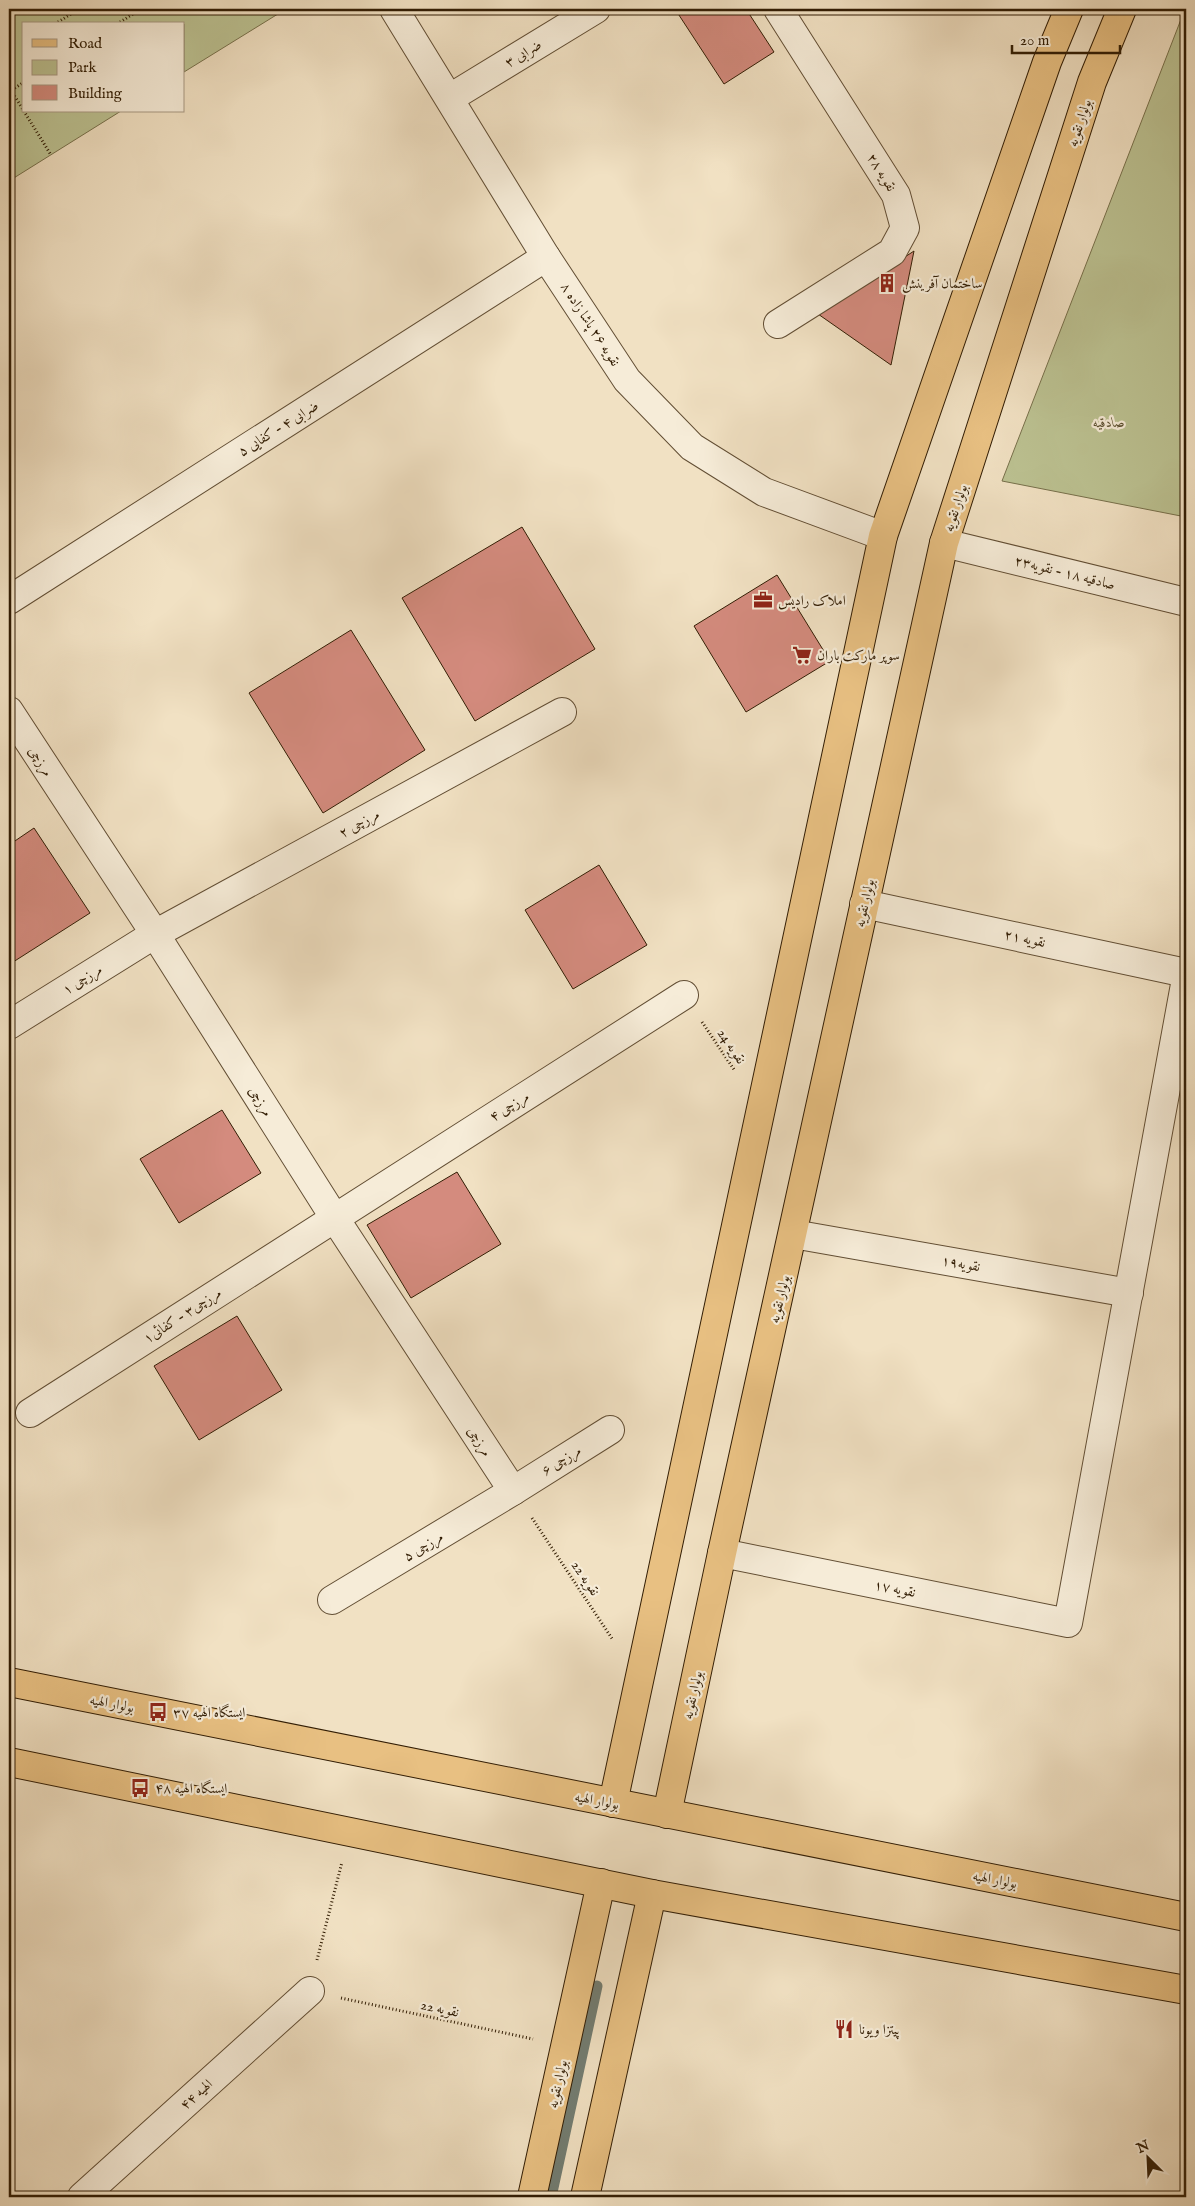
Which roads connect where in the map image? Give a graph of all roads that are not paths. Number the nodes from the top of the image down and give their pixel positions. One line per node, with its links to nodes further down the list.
1 (394, 9): 6 (street, نقویه ۲۶ پاشا زاده ۸)
2 (596, 9): 6 (street, ضرابی ۳)
3 (778, 9): 8 (street, نقویه ۲۸)
4 (1069, 9): 9 (main road)
5 (1122, 9): 10 (main road, بولوار نقویه)
6 (450, 98): 7 (street, نقویه ۲۶ پاشا زاده ۸)
7 (546, 257): 9 (street, نقویه ۲۶ پاشا زاده ۸); 11 (street, ضرابی ۴ - کفایی ۵)
8 (778, 324)
9 (884, 536): 31 (main road)
10 (944, 542): 12 (street, صادقیه ۱۸ - نقویه۲۳); 15 (main road, بولوار نقویه)
11 (9, 600)
12 (1186, 602)
13 (9, 711): 16 (street, مرزچی)
14 (562, 712): 16 (street, مرزچی ۲)
15 (864, 904): 17 (street, نقویه ۲۱); 22 (main road, بولوار نقویه)
16 (155, 934): 20 (street, مرزچی ۱); 21 (street, مرزچی)
17 (1186, 974)
18 (1186, 979): 23 (street)
19 (684, 995): 21 (street, مرزچی ۴)
20 (9, 1025)
21 (334, 1217): 24 (street, مرزچی۳ - کفائی۱); 26 (street, مرزچی)
22 (793, 1234): 23 (street, نقویه۱۹); 27 (main road, بولوار نقویه)
23 (1129, 1292): 27 (street, نقویه ۱۷)
24 (30, 1413)
25 (610, 1430): 26 (street, مرزچی ۶)
26 (513, 1491): 28 (street, مرزچی ۵)
27 (722, 1553): 32 (main road, بولوار نقویه)
28 (332, 1600)
29 (9, 1682): 31 (main road, بولوار الهیه)
30 (9, 1762): 33 (main road)
31 (614, 1803): 32 (main road, بولوار الهیه)
32 (667, 1814): 35 (main road, بولوار الهیه)
33 (601, 1884): 34 (main road); 39 (main road, بولوار نقویه)
34 (652, 1894): 36 (main road); 40 (main road)
35 (1186, 1918)
36 (1186, 1990)
37 (310, 1991): 38 (street, الهیه ۴۴)
38 (82, 2197)
39 (532, 2197)
40 (585, 2197)

